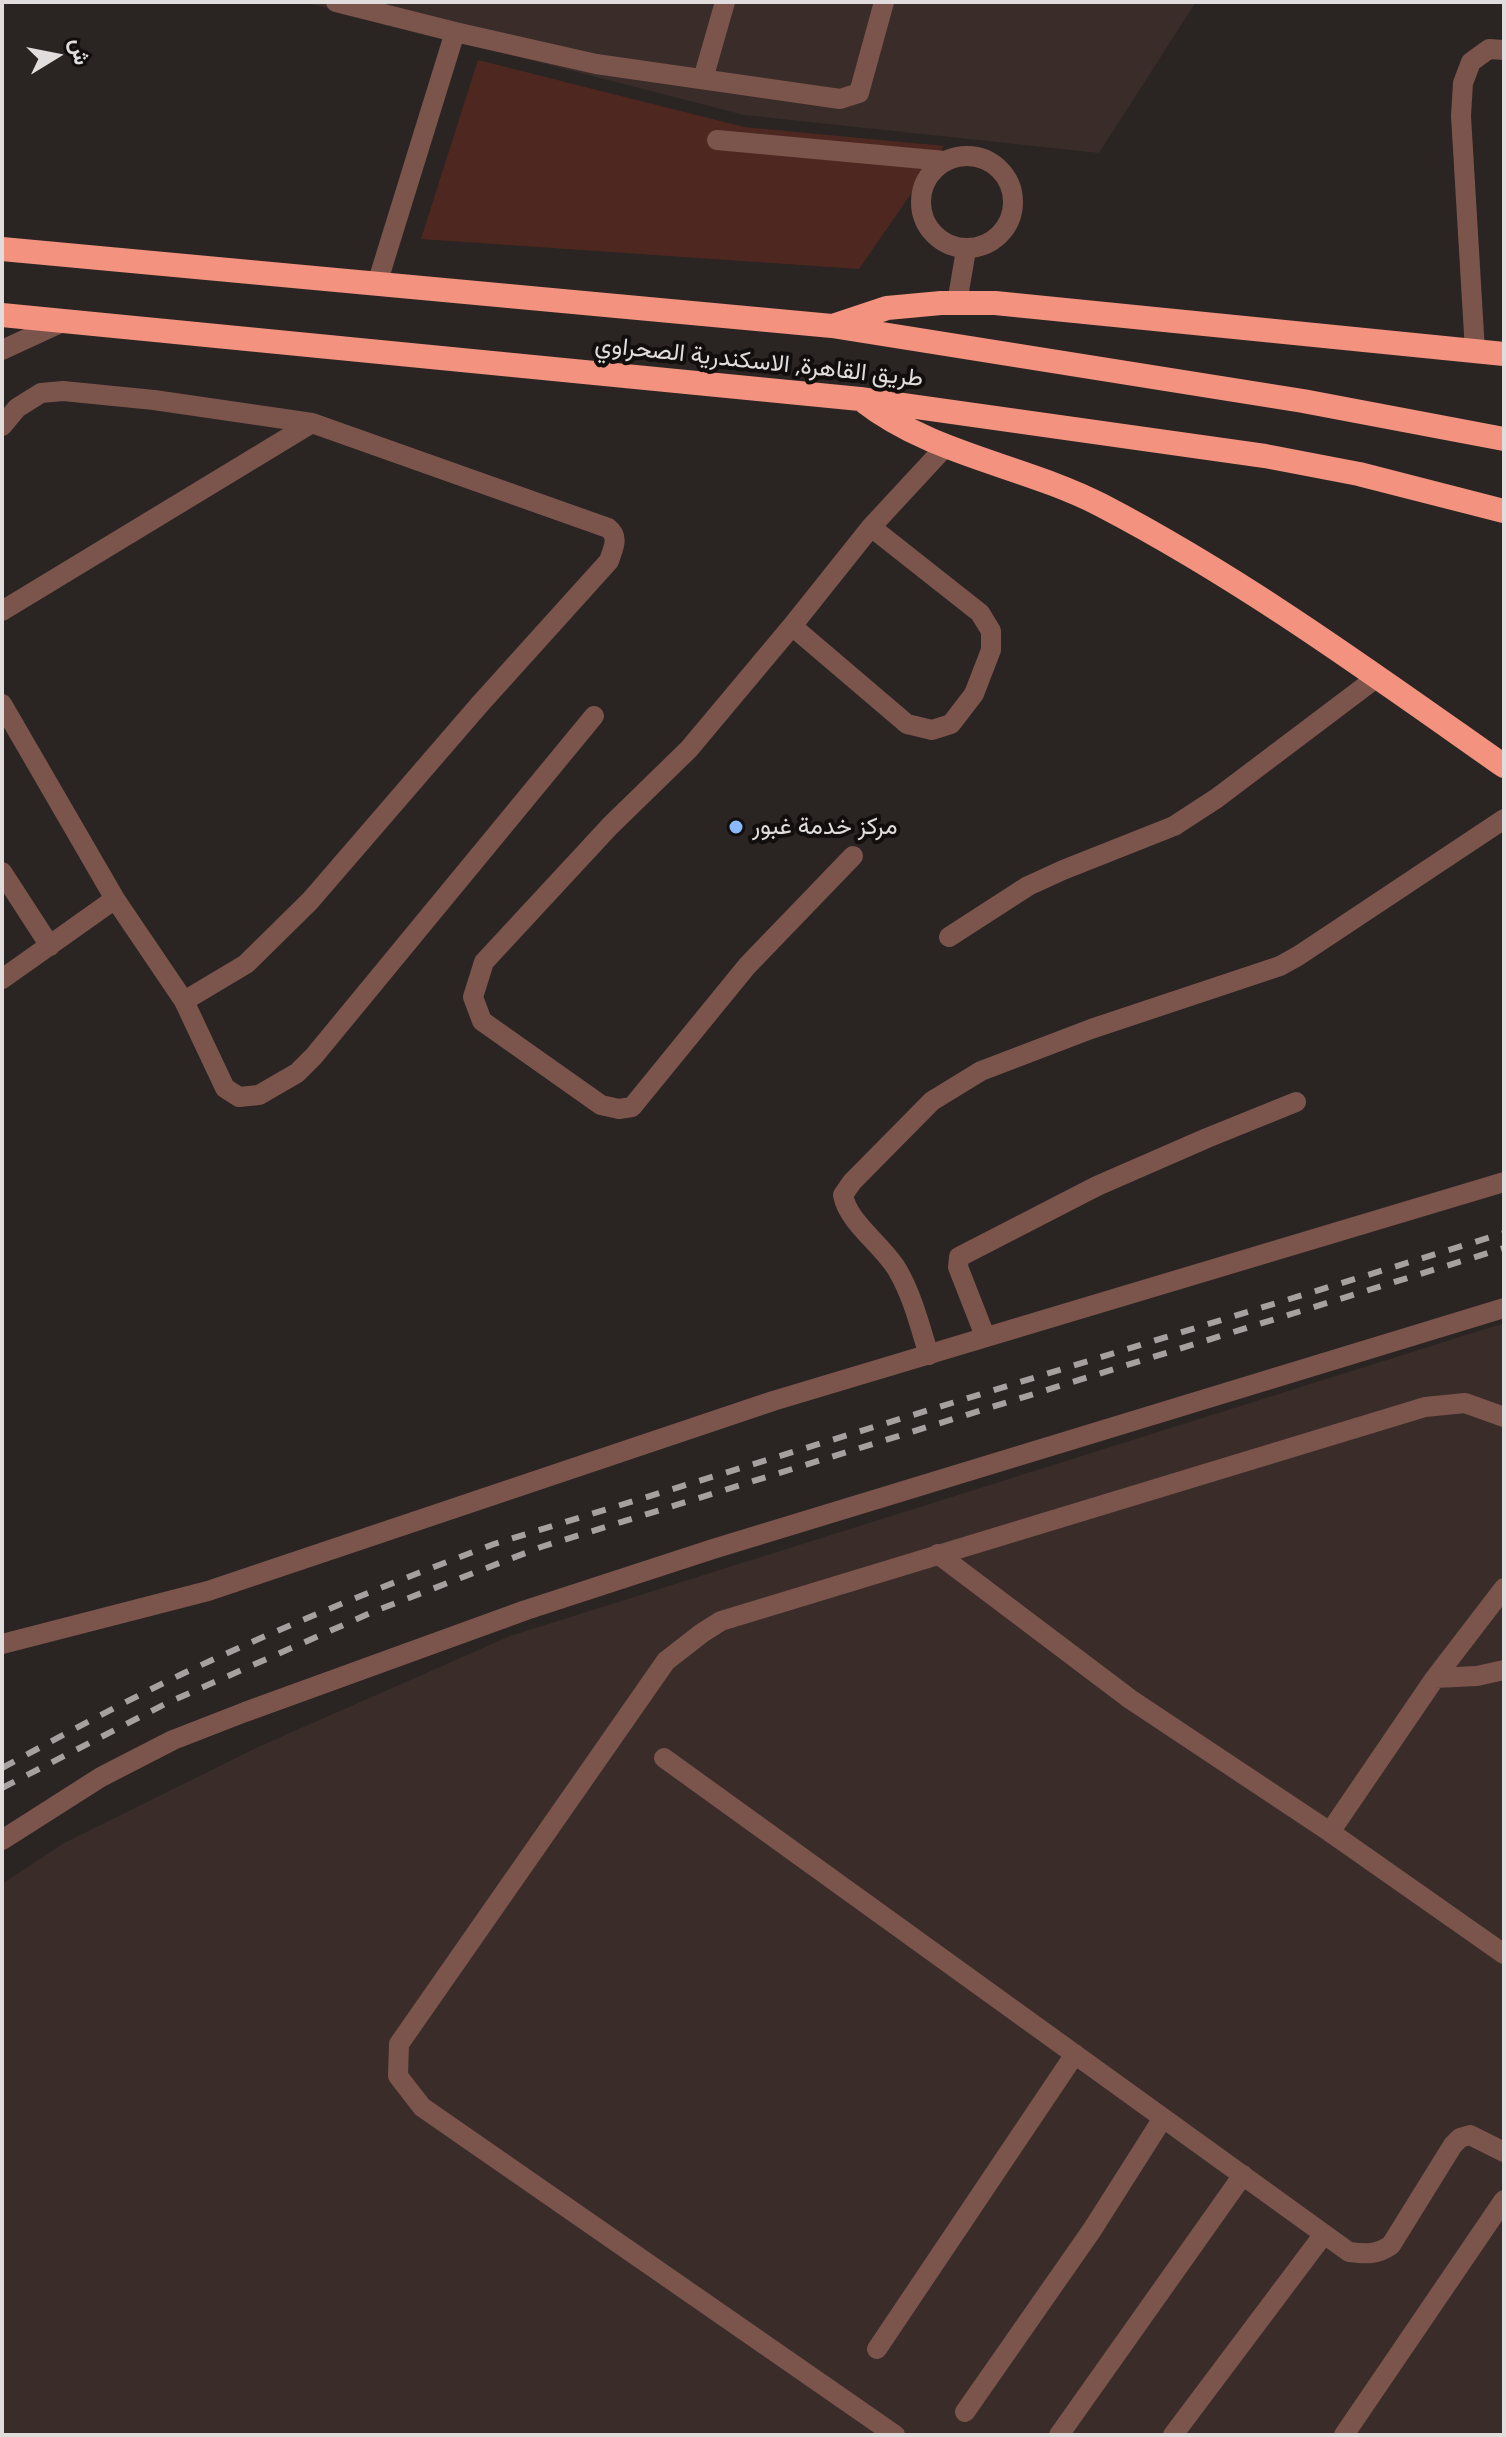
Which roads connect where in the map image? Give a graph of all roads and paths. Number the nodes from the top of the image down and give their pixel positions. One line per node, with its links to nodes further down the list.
1 (336, 2): 4 (street)
2 (725, 2): 6 (street)
3 (884, 2): 6 (street)
4 (455, 32): 6 (street); 11 (street)
5 (1504, 50): 17 (street)
6 (703, 79)
7 (717, 140): 8 (street)
8 (945, 161): 10 (street); 10 (street)
9 (2, 249): 11 (highway, طريق القاهرة, الاسكندرية الصحراوي)
10 (966, 250): 12 (street)
11 (377, 284): 15 (highway, طريق القاهرة, الاسكندرية الصحراوي)
12 (957, 303): 15 (highway); 17 (highway)
13 (2, 315): 14 (highway, طريق القاهرة, الاسكندرية الصحراوي)
14 (65, 321): 16 (street); 19 (highway, طريق القاهرة, الاسكندرية الصحراوي)
15 (832, 326): 22 (highway, طريق القاهرة, الاسكندرية الصحراوي)
16 (2, 350)
17 (1475, 351): 18 (highway)
18 (1504, 354)
19 (860, 399): 23 (highway); 24 (highway, طريق القاهرة, الاسكندرية الصحراوي)
20 (312, 423): 21 (street); 26 (street); 39 (street)
21 (2, 426)
22 (1504, 439)
23 (946, 446): 25 (street); 28 (highway)
24 (1504, 511)
25 (871, 527): 27 (street); 27 (street)
26 (2, 611)
27 (792, 626): 33 (street)
28 (1376, 678): 31 (highway); 36 (street)
29 (2, 704): 35 (street)
30 (594, 716): 39 (street)
31 (1504, 766)
32 (1504, 819): 44 (street)
33 (853, 856)
34 (2, 872): 37 (street)
35 (115, 899): 37 (street); 39 (street)
36 (949, 937)
37 (50, 946): 38 (street)
38 (2, 979)
39 (184, 1001)
40 (1296, 1102): 43 (street)
41 (1504, 1182): 43 (street)
42 (1504, 1308): 53 (street)
43 (985, 1336): 44 (street)
44 (929, 1355): 48 (street)
45 (1504, 1417): 46 (street)
46 (938, 1554): 52 (street); 63 (street)
47 (1504, 1588): 50 (street)
48 (2, 1644)
49 (1504, 1670): 50 (street)
50 (1435, 1678): 52 (street)
51 (664, 1758): 55 (street)
52 (1330, 1832): 54 (street)
53 (2, 1840)
54 (1504, 1954)
55 (1075, 2054): 56 (street); 61 (street)
56 (1163, 2118): 58 (street); 62 (street)
57 (1504, 2152): 60 (street)
58 (1243, 2175): 60 (street); 64 (street)
59 (1504, 2200): 66 (street)
60 (1324, 2234): 65 (street)
61 (877, 2349)
62 (965, 2412)
63 (895, 2435)
64 (1059, 2435)
65 (1173, 2435)
66 (1344, 2435)

